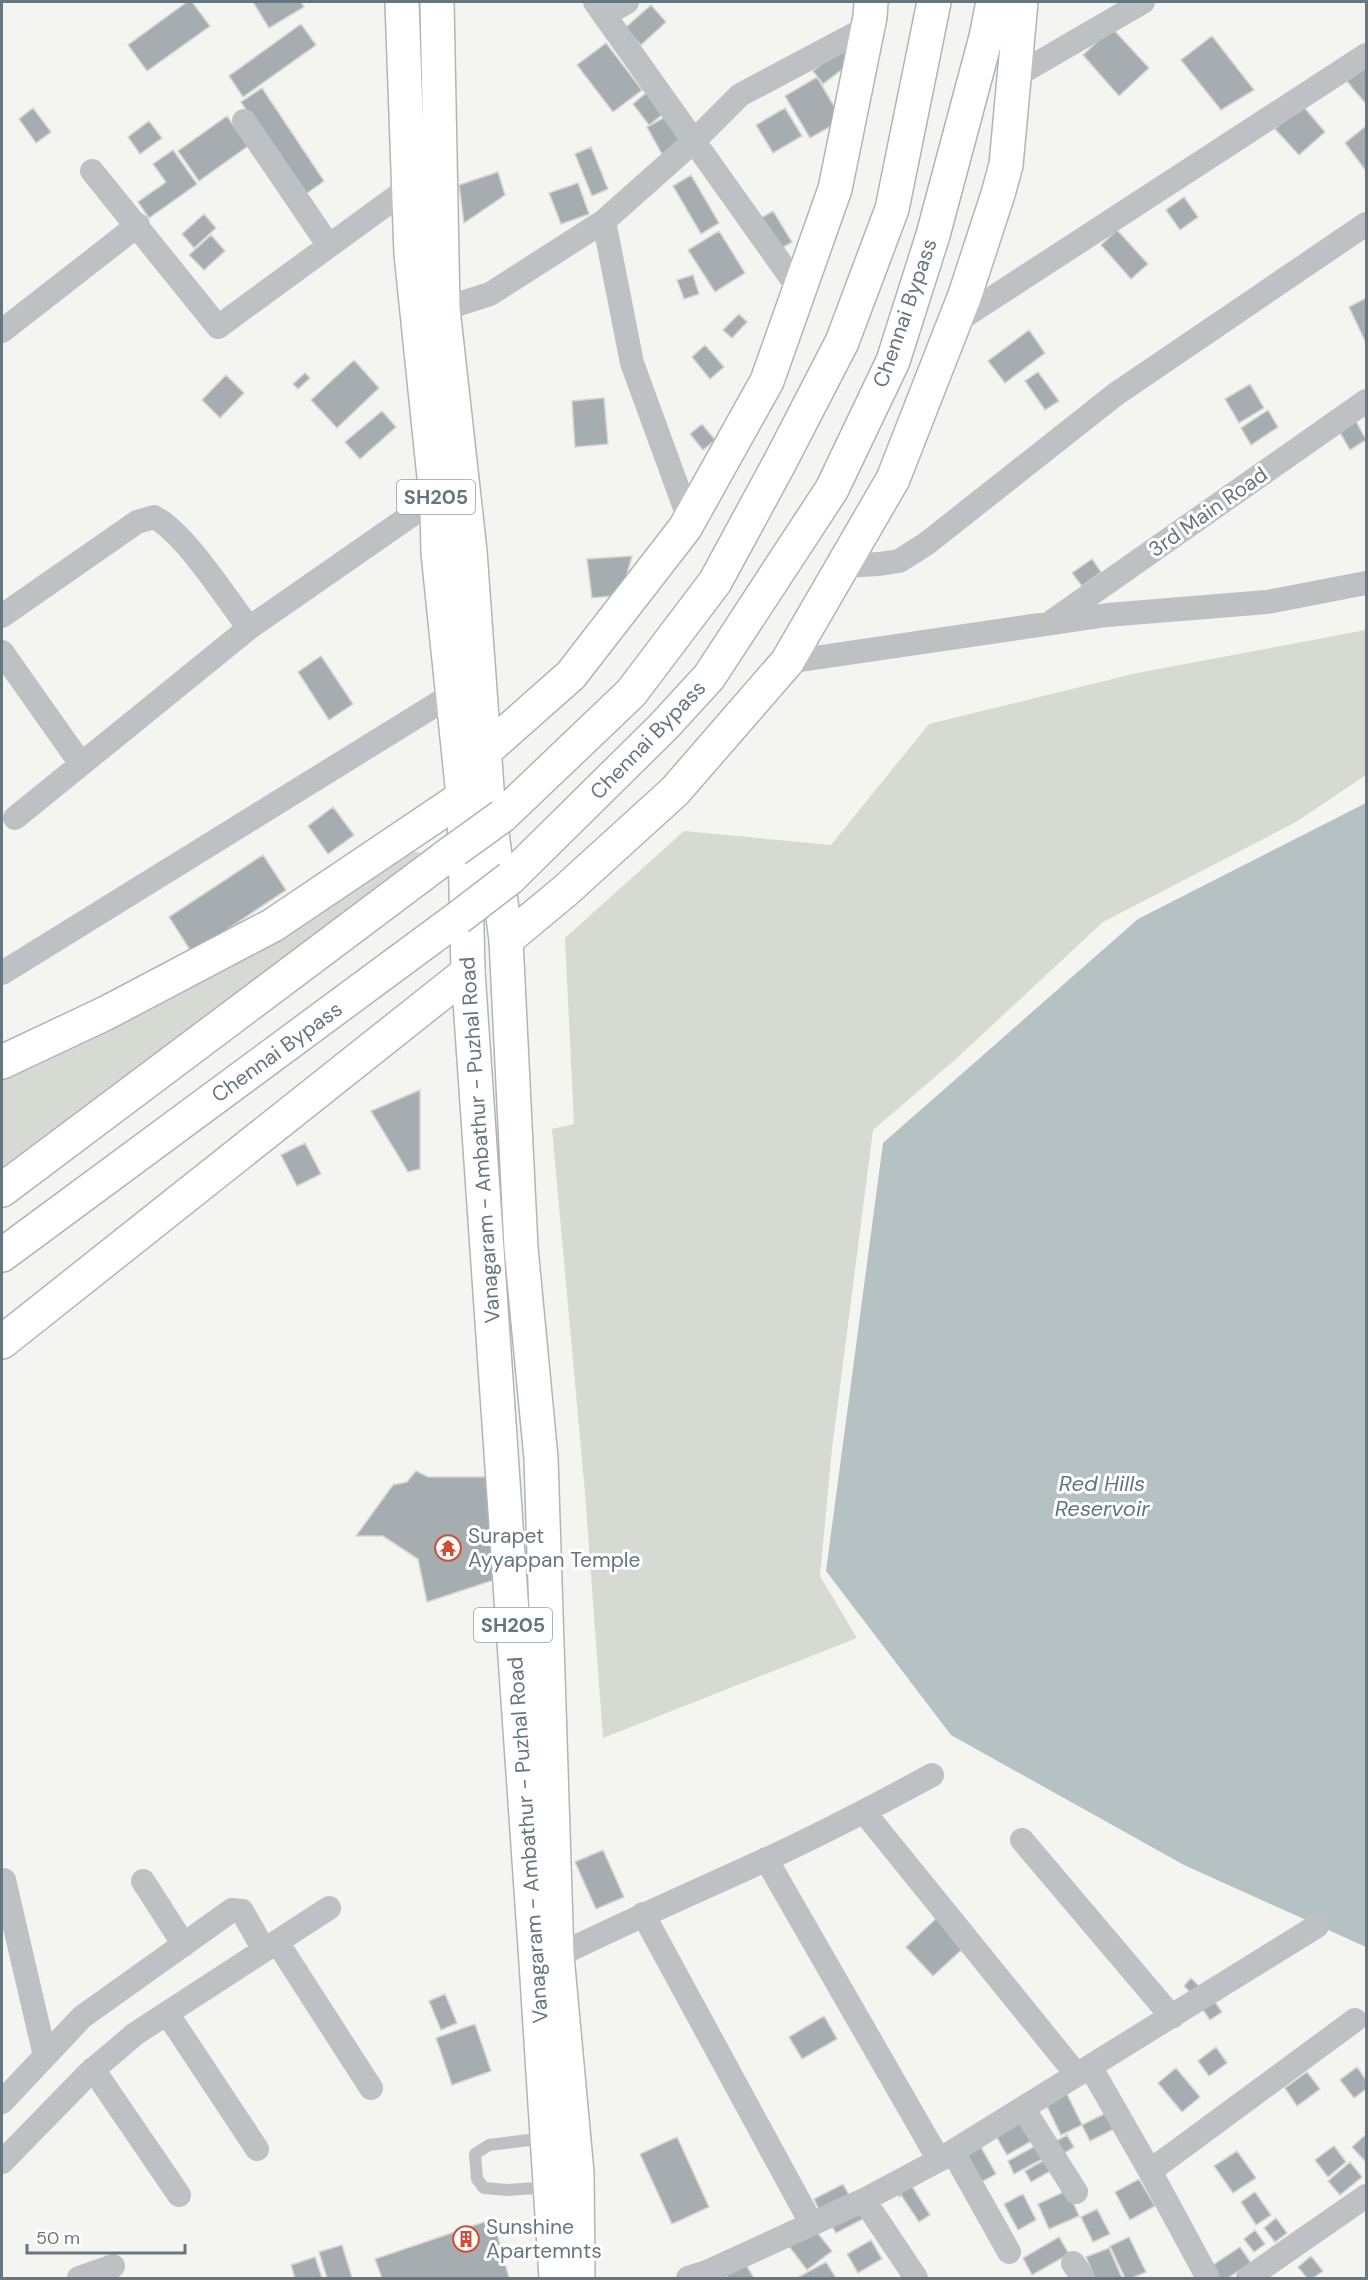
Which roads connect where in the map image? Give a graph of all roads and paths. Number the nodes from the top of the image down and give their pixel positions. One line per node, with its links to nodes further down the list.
1 (402, 2): 15 (main road, Vanagaram - Ambathur - Puzhal Road / SH205)
2 (437, 2): 21 (main road)
3 (627, 2): 8 (street)
4 (934, 2): 42 (main road, bridge)
5 (993, 2): 43 (main road, Chennai Bypass, bridge)
6 (1021, 2): 11 (main road)
7 (1143, 2): 11 (street)
8 (600, 8): 13 (street)
9 (870, 14): 13 (street); 20 (main road)
10 (1366, 55): 22 (street)
11 (1014, 77): 22 (main road)
12 (244, 121): 19 (street)
13 (694, 141): 16 (street); 20 (street)
14 (92, 171): 18 (street)
15 (407, 189): 19 (street); 25 (main road, Vanagaram - Ambathur - Puzhal Road / SH205)
16 (604, 221): 21 (street); 26 (street)
17 (1366, 224): 27 (street)
18 (138, 225): 19 (street); 23 (street)
19 (329, 246)
20 (799, 289): 26 (main road)
21 (443, 309): 36 (main road)
22 (954, 323): 27 (main road)
23 (2, 331)
24 (1366, 401): 30 (street, 3rd Main Road)
25 (436, 498): 31 (street); 34 (main road, Vanagaram - Ambathur - Puzhal Road / SH205)
26 (689, 519): 36 (main road)
27 (843, 566): 33 (main road)
28 (1366, 582): 30 (street)
29 (2, 616): 31 (street)
30 (1049, 623): 33 (street)
31 (249, 628): 35 (street)
32 (2, 652): 35 (street)
33 (787, 662): 38 (main road)
34 (453, 694): 36 (main road, Vanagaram - Ambathur - Puzhal Road / SH205); 40 (street)
35 (81, 764): 37 (street)
36 (469, 772): 38 (main road); 39 (main road, Vanagaram - Ambathur - Puzhal Road / SH205); 41 (main road)
37 (15, 818)
38 (506, 940): 45 (main road)
39 (468, 972): 44 (main road); 46 (main road, Vanagaram - Ambathur - Puzhal Road / SH205)
40 (2, 973)
41 (2, 1062)
42 (2, 1190)
43 (2, 1255)
44 (2, 1342)
45 (545, 1574): 46 (main road); 58 (main road)
46 (510, 1575): 68 (main road, Vanagaram - Ambathur - Puzhal Road / SH205)
47 (932, 1775): 48 (street)
48 (864, 1812): 50 (street); 64 (street)
49 (1022, 1840): 60 (street)
50 (766, 1859): 54 (street); 70 (street)
51 (4, 1880): 62 (street)
52 (143, 1881): 56 (street)
53 (328, 1908): 57 (street)
54 (643, 1914): 58 (street); 78 (street)
55 (1317, 1926): 60 (street)
56 (183, 1945): 57 (street); 62 (street)
57 (271, 1946): 59 (street); 65 (street)
58 (557, 1956): 68 (main road)
59 (167, 2013): 63 (street); 69 (street)
60 (1172, 2017): 64 (street)
61 (1355, 2019): 72 (street)
62 (45, 2055): 66 (street)
63 (93, 2069): 71 (street); 75 (street)
64 (1084, 2071): 67 (street); 72 (street)
65 (371, 2088)
66 (2, 2102)
67 (1023, 2108): 70 (street); 74 (street)
68 (555, 2116): 73 (main road, Vanagaram - Ambathur - Puzhal Road / SH205); 73 (lane); 84 (main road)
69 (257, 2149)
70 (946, 2156): 77 (street); 79 (street)
71 (2, 2162)
72 (1150, 2171): 86 (street)
73 (550, 2187): 83 (main road, Vanagaram - Ambathur - Puzhal Road / SH205)
74 (1076, 2192)
75 (179, 2195)
76 (1366, 2196): 87 (street)
77 (864, 2200): 78 (street); 85 (street)
78 (811, 2223): 81 (street)
79 (1009, 2252)
80 (113, 2266): 82 (street)
81 (701, 2276)
82 (79, 2278)
83 (556, 2278)
84 (578, 2278)
85 (916, 2278)
86 (1208, 2278)
87 (1248, 2278)

